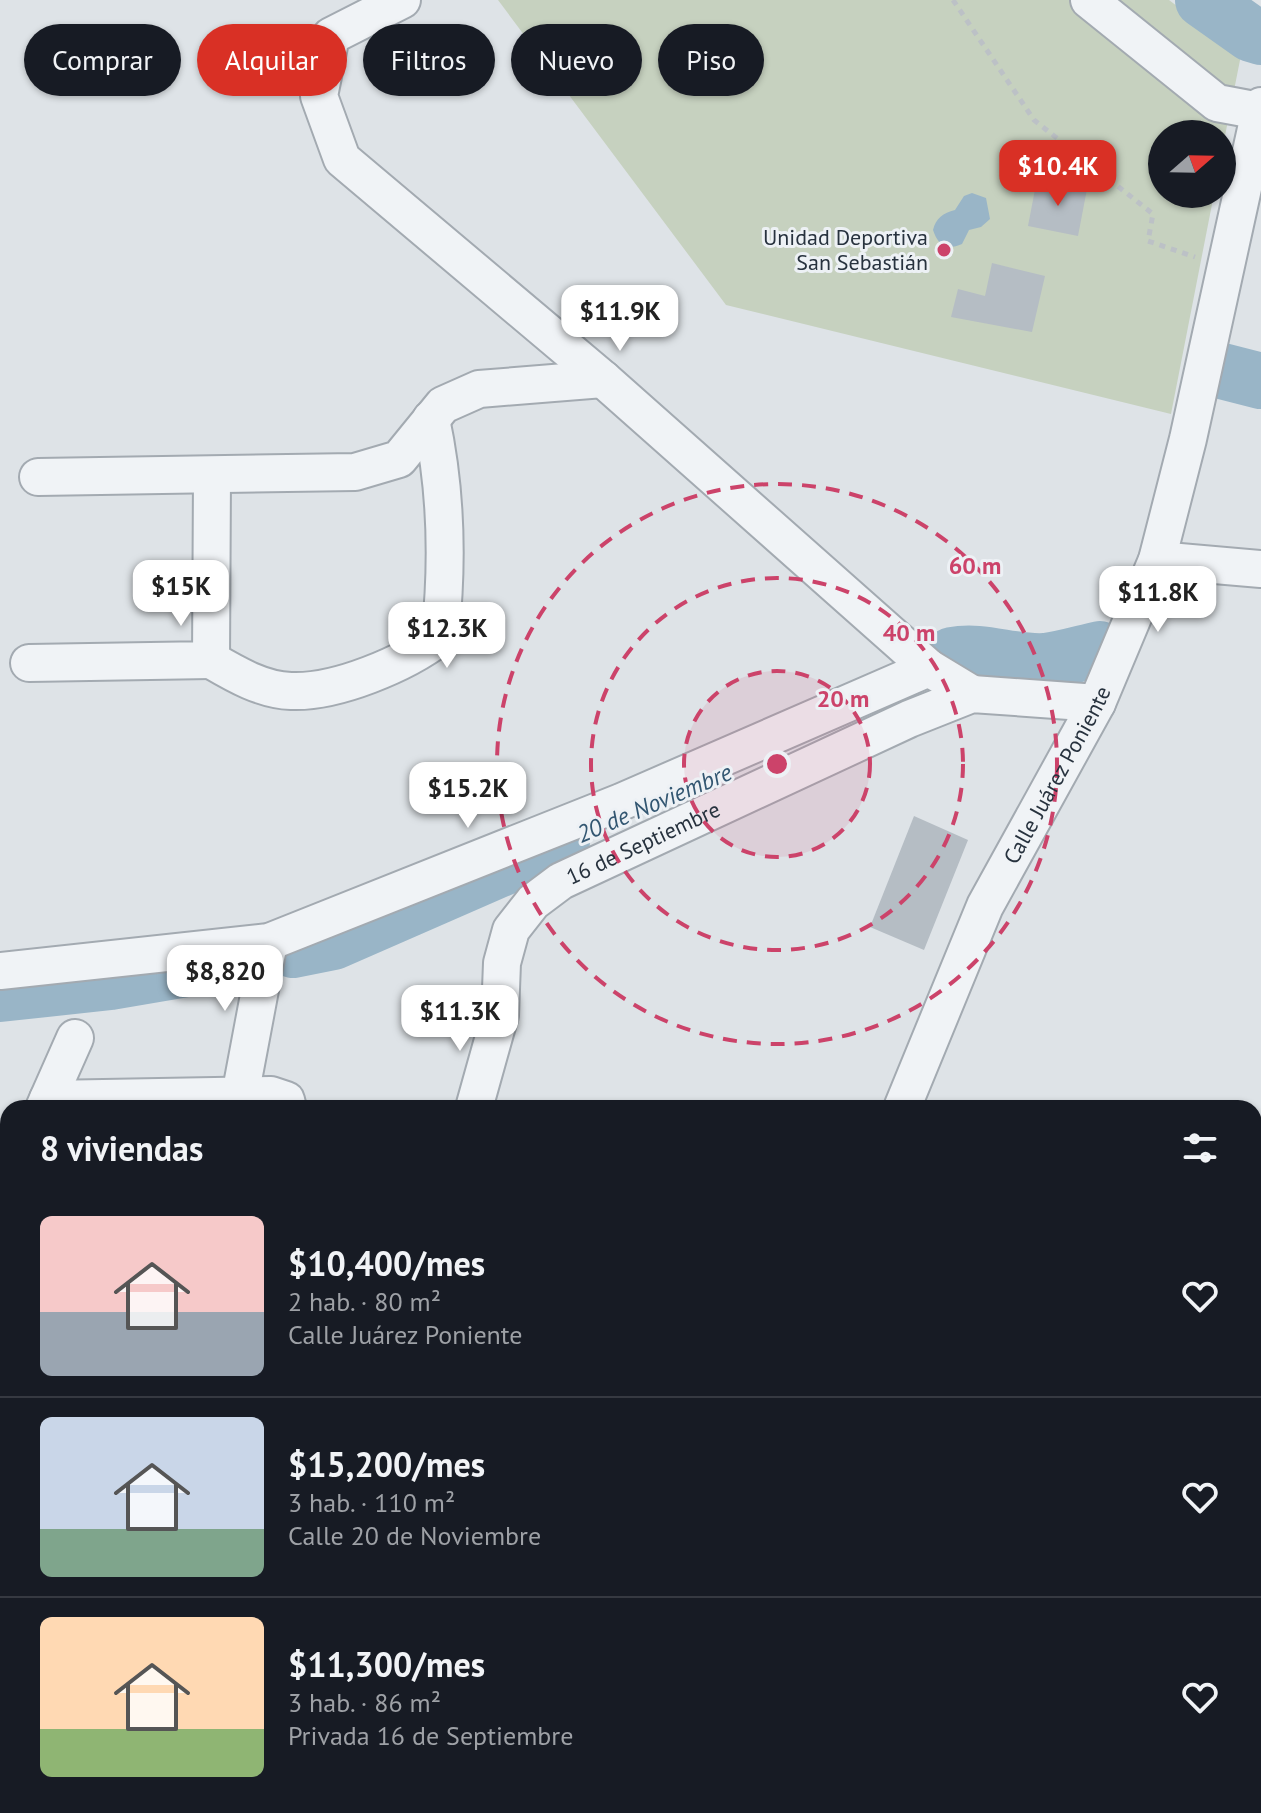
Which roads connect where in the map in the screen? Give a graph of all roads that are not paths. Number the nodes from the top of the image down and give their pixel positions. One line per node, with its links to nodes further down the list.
1 (402, 0): 4 (street)
2 (1089, 0): 3 (street)
3 (1260, 108): 8 (street, Calle Juárez Poniente)
4 (603, 379): 5 (street); 12 (street)
5 (431, 419): 6 (street); 10 (street)
6 (212, 476): 7 (street); 10 (street)
7 (38, 477)
8 (1157, 560): 9 (street); 14 (street, Calle Juárez Poniente)
9 (1261, 569)
10 (211, 660): 11 (street)
11 (29, 663)
12 (929, 668): 13 (street); 15 (street)
13 (972, 694): 14 (street, 16 de Septiembre); 22 (street, 16 de Septiembre)
14 (1097, 703): 23 (street, Calle Juárez Poniente)
15 (269, 942): 16 (street); 18 (street)
16 (0, 971)
17 (75, 1038): 19 (street)
18 (240, 1096): 20 (street); 21 (street)
19 (47, 1100)
20 (129, 1100)
21 (286, 1100)
22 (476, 1100)
23 (905, 1100)

